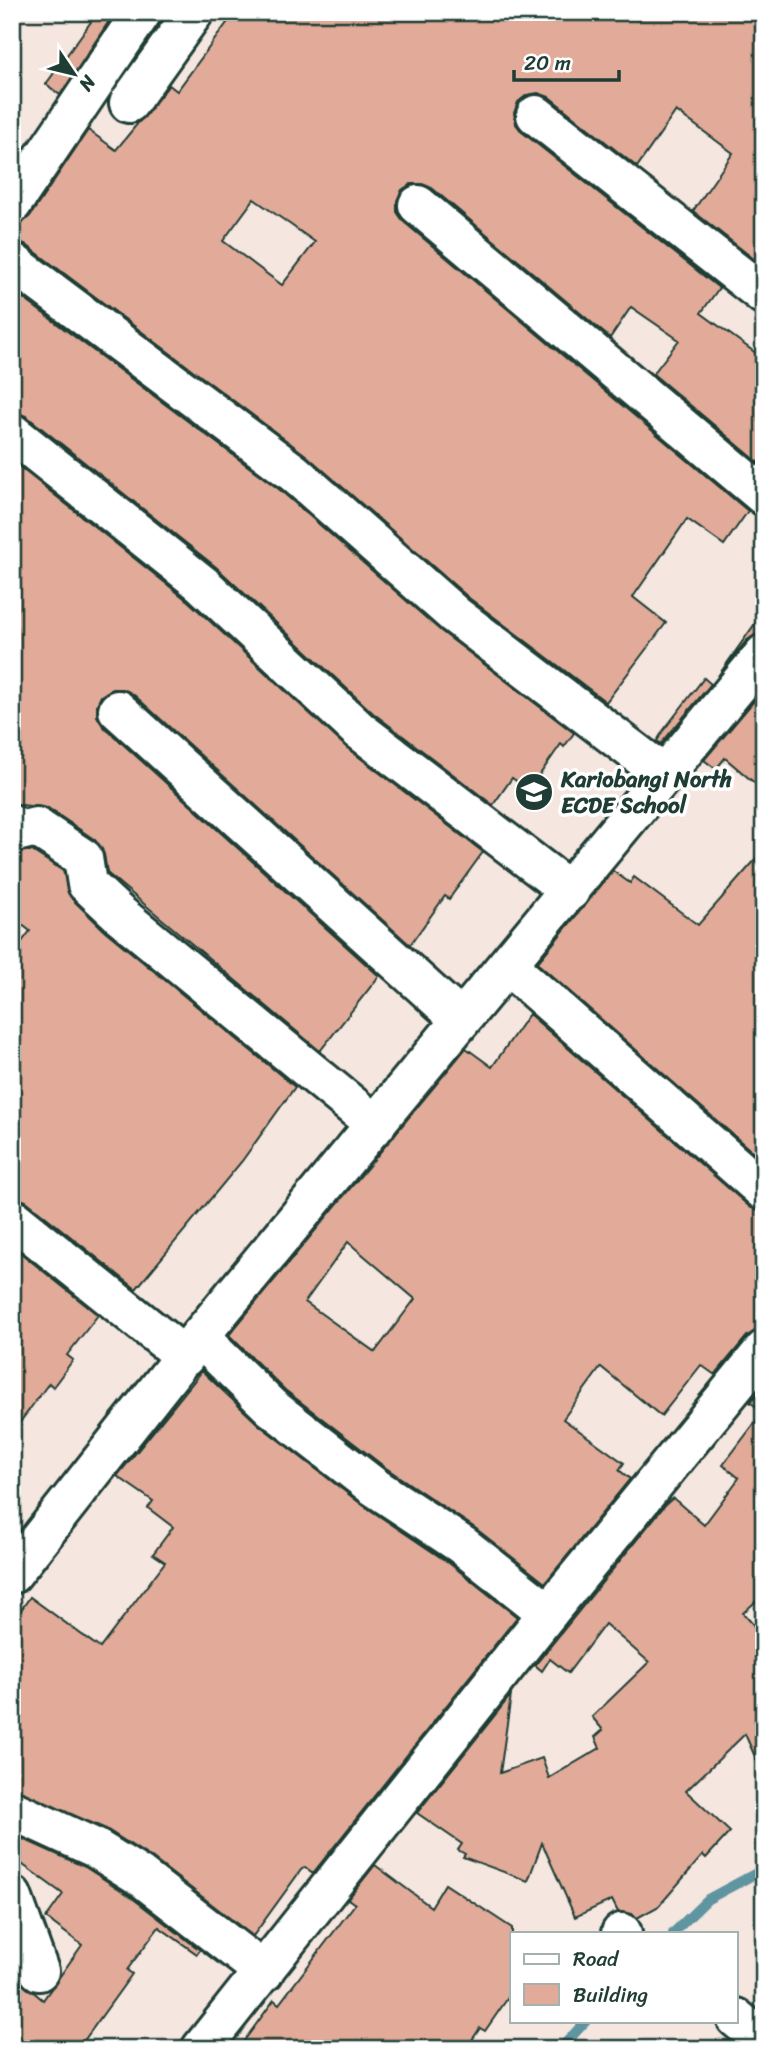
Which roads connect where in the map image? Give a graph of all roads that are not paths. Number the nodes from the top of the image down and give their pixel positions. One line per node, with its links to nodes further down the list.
1 (142, 12): 5 (street)
2 (194, 12): 3 (street)
3 (129, 103)
4 (536, 115): 8 (street)
5 (12, 204)
6 (418, 205): 10 (street)
7 (12, 262): 13 (street)
8 (764, 295)
9 (12, 433): 15 (street)
10 (764, 496)
11 (764, 654): 13 (street)
12 (118, 710): 17 (street)
13 (664, 775): 15 (street)
14 (12, 825): 18 (street)
15 (570, 891): 16 (street)
16 (508, 966): 17 (street); 19 (street)
17 (461, 1020): 18 (street)
18 (376, 1125): 21 (street)
19 (764, 1191)
20 (12, 1218): 21 (street)
21 (192, 1347): 23 (street); 24 (street)
22 (764, 1350): 24 (street)
23 (12, 1574)
24 (548, 1613): 28 (street)
25 (12, 1811): 28 (street)
26 (12, 1896): 27 (street)
27 (39, 1971)
28 (264, 1972): 31 (street)
29 (738, 2020): 30 (street)
30 (764, 2041)
31 (201, 2049)

